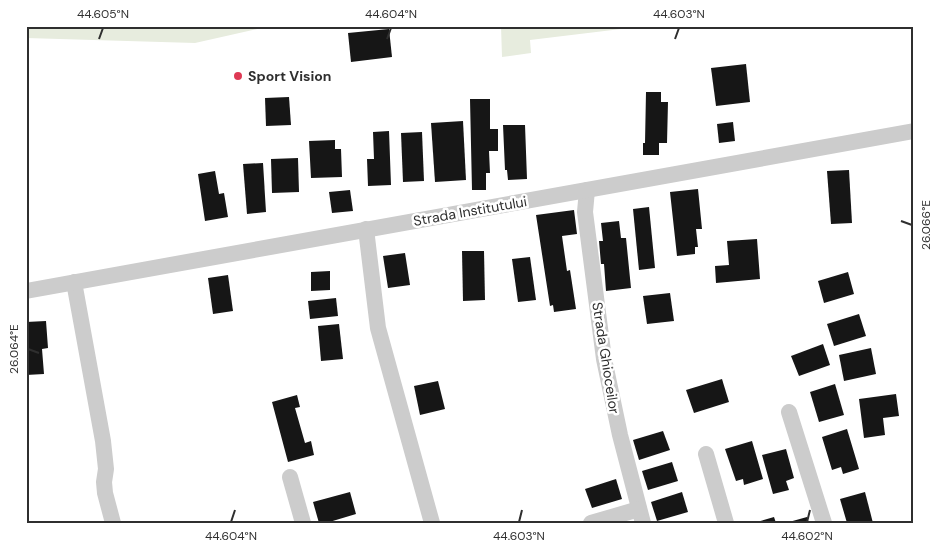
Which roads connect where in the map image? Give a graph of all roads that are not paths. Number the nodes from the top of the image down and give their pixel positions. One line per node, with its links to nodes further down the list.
1 (914, 131): 2 (street, Strada Institutului)
2 (587, 190): 3 (street, Strada Institutului); 9 (street, Strada Ghioceilor)
3 (366, 229): 4 (street, Strada Institutului); 12 (street)
4 (74, 282): 5 (street, Strada Institutului); 10 (street)
5 (26, 291)
6 (789, 412): 15 (street)
7 (706, 454): 14 (street)
8 (290, 478): 11 (street)
9 (641, 516): 13 (street)
10 (113, 523)
11 (302, 523)
12 (432, 523)
13 (591, 523)
14 (726, 523)
15 (824, 523)

